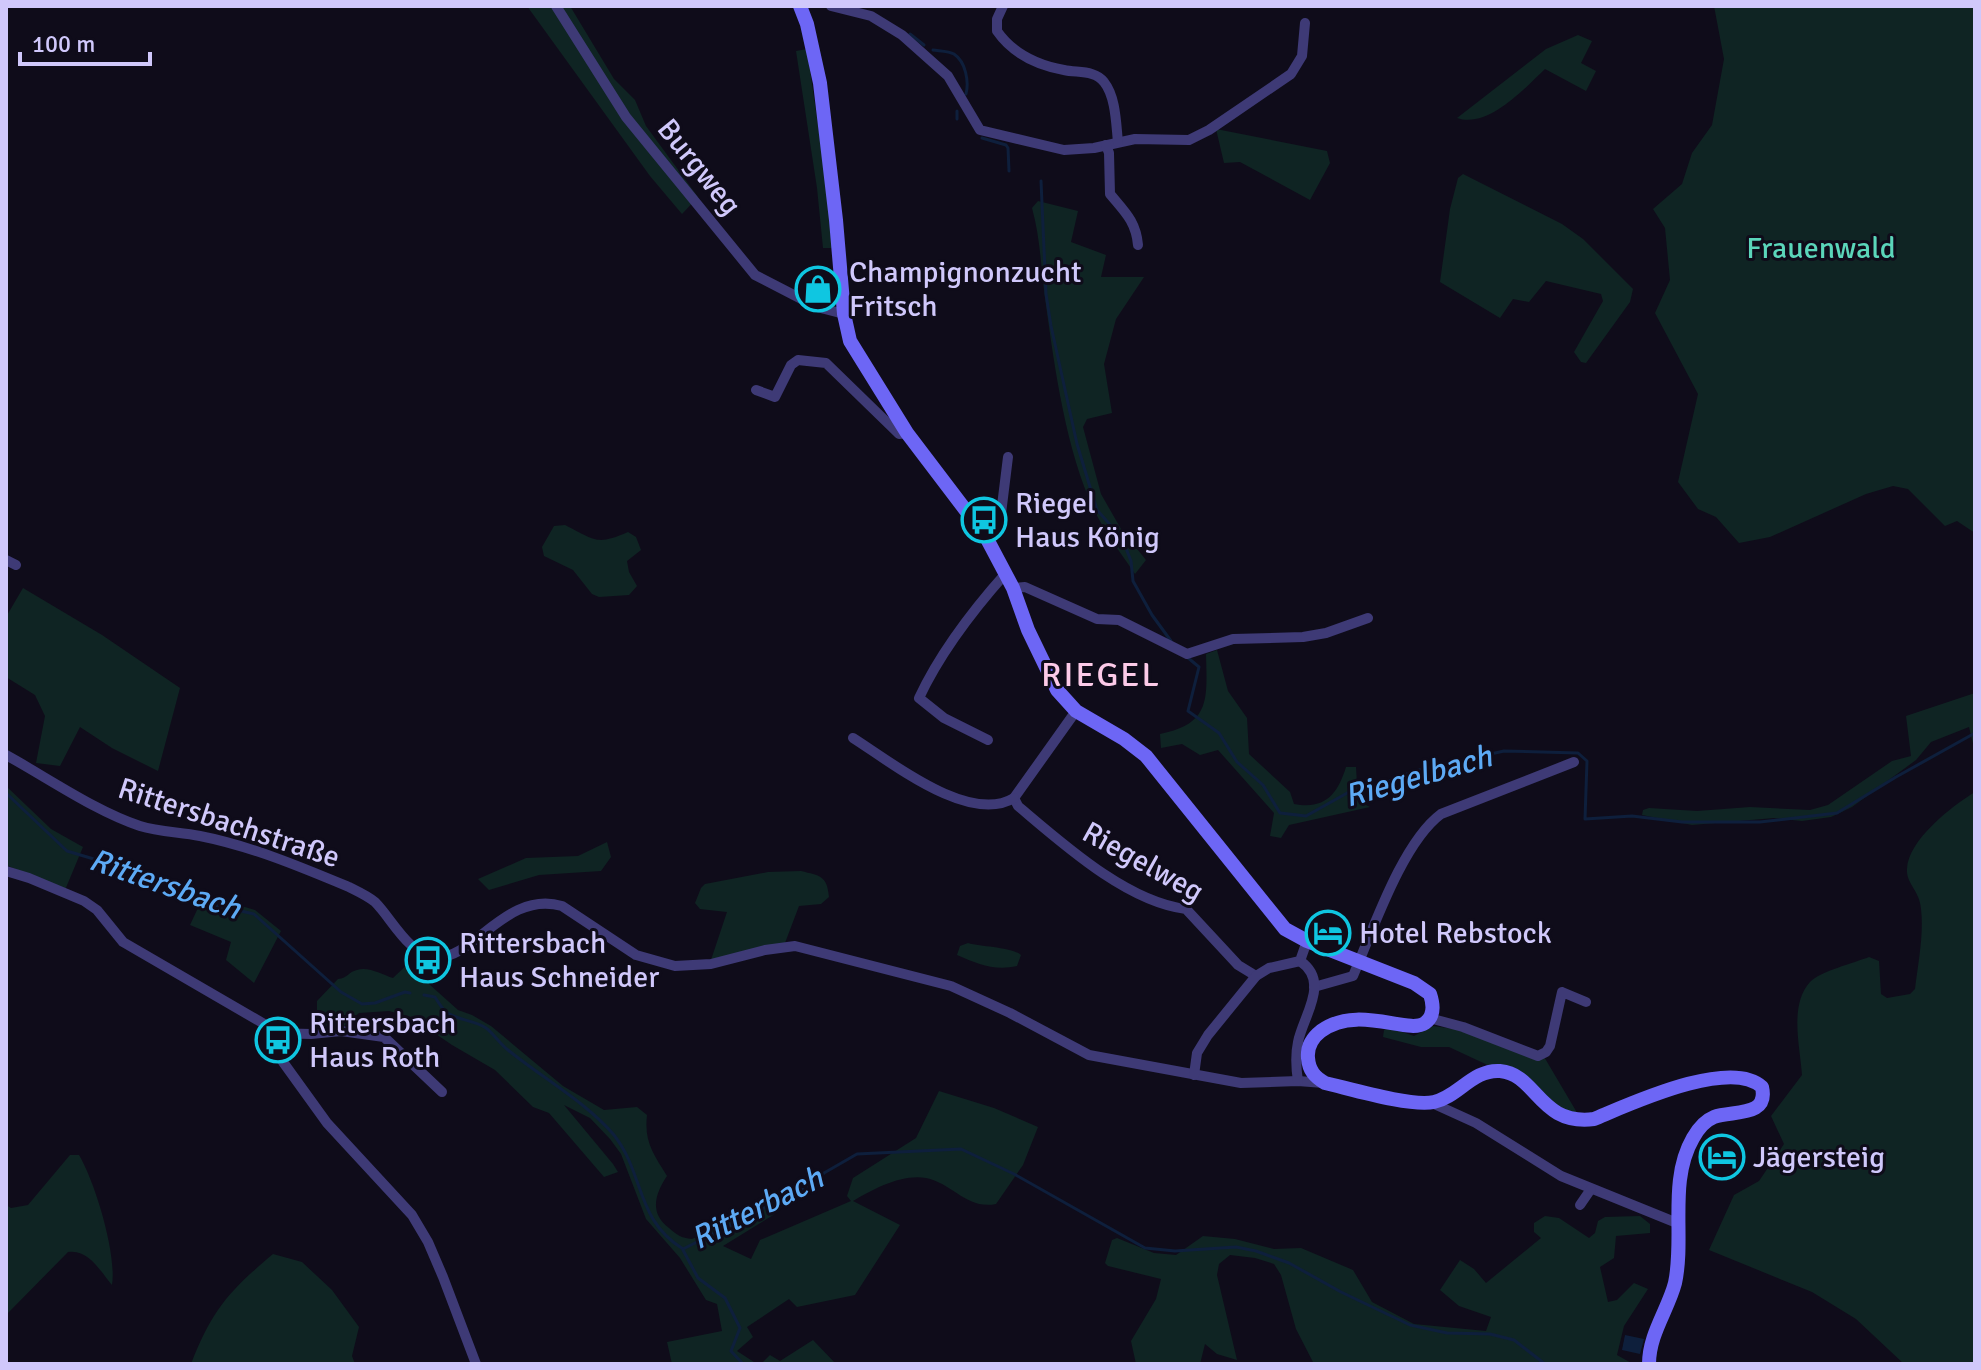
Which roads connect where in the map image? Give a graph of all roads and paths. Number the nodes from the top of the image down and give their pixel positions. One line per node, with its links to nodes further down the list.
1 (556, 6): 9 (street, Burgweg)
2 (800, 6): 9 (street)
3 (831, 6): 7 (street)
4 (1003, 6): 6 (street)
5 (1305, 23): 6 (street)
6 (1118, 142): 7 (street)
7 (1106, 145): 8 (street)
8 (1138, 245)
9 (844, 314): 11 (street)
10 (756, 390): 11 (street)
11 (907, 433): 13 (street)
12 (1008, 457): 13 (street)
13 (986, 537): 14 (street)
14 (1006, 573): 15 (street); 19 (street)
15 (1013, 588): 16 (street); 17 (street)
16 (1368, 618)
17 (1076, 711): 22 (street); 24 (street)
18 (853, 738): 22 (street)
19 (988, 740)
20 (6, 755): 32 (street, Rittersbachstraße)
21 (1574, 762): 26 (street)
22 (1014, 798): 27 (street, Riegelweg)
23 (6, 871): 31 (street)
24 (1307, 941): 25 (street); 26 (street)
25 (1300, 961): 27 (street); 28 (street)
26 (1359, 962): 28 (street); 30 (street)
27 (1256, 976): 32 (street)
28 (1314, 987): 33 (street)
29 (1586, 1002): 30 (street)
30 (1429, 1018): 34 (street)
31 (271, 1033): 35 (street); 40 (street)
32 (1194, 1075): 33 (street, Rittersbachstraße)
33 (1298, 1081): 34 (street, Rittersbachstraße)
34 (1325, 1083): 36 (street)
35 (442, 1092)
36 (1432, 1103): 37 (street); 39 (street)
37 (1591, 1189): 38 (street); 39 (street)
38 (1580, 1205)
39 (1677, 1223): 41 (street)
40 (476, 1364)
41 (1649, 1364)

